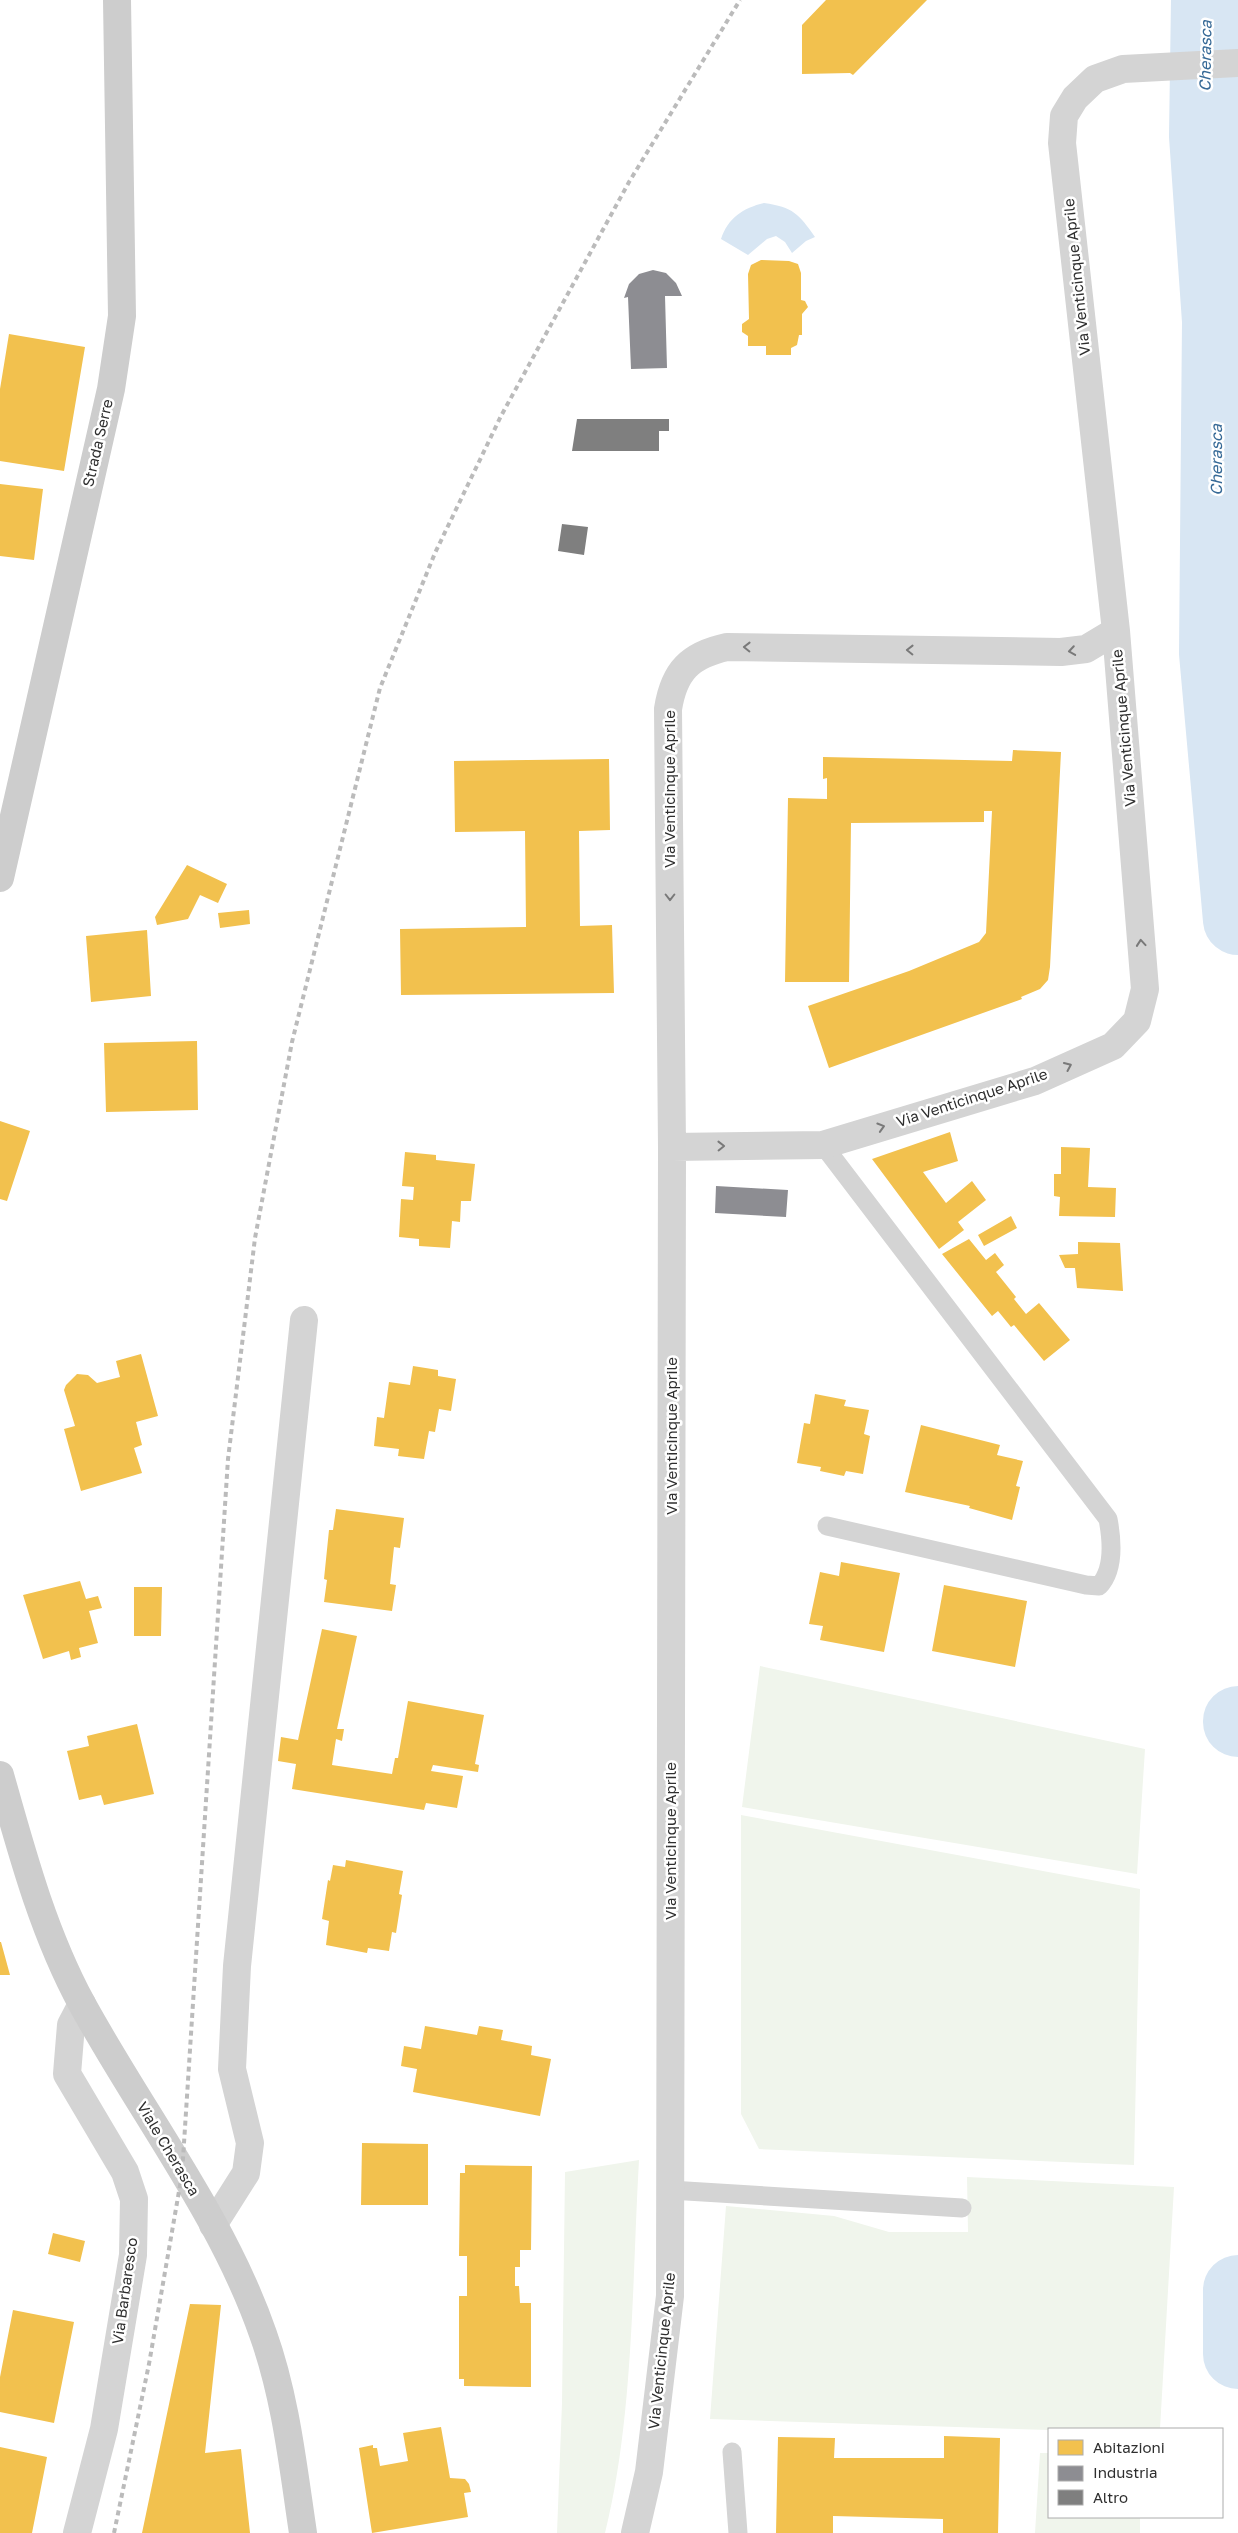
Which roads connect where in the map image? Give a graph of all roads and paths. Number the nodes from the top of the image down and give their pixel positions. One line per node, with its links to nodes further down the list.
1 (117, 0): 4 (main road, Strada Serre)
2 (1238, 63): 3 (street, Via Venticinque Aprile)
3 (1116, 631): 5 (street, Via Venticinque Aprile, one-way to 3); 6 (street, Via Venticinque Aprile, one-way to 6)
4 (0, 878)
5 (822, 1145): 6 (street, Via Venticinque Aprile, one-way to 5); 8 (lane)
6 (672, 1147): 11 (street, Via Venticinque Aprile)
7 (304, 1320): 13 (street)
8 (827, 1526)
9 (0, 1776): 10 (main road, Viale Cherasca)
10 (82, 2004): 13 (main road, Viale Cherasca); 15 (street, Via Barbaresco)
11 (670, 2190): 12 (lane); 17 (street, Via Venticinque Aprile)
12 (962, 2208)
13 (213, 2226): 16 (main road, Viale Cherasca)
14 (732, 2452): 18 (lane)
15 (77, 2533)
16 (303, 2533)
17 (635, 2533)
18 (738, 2533)

